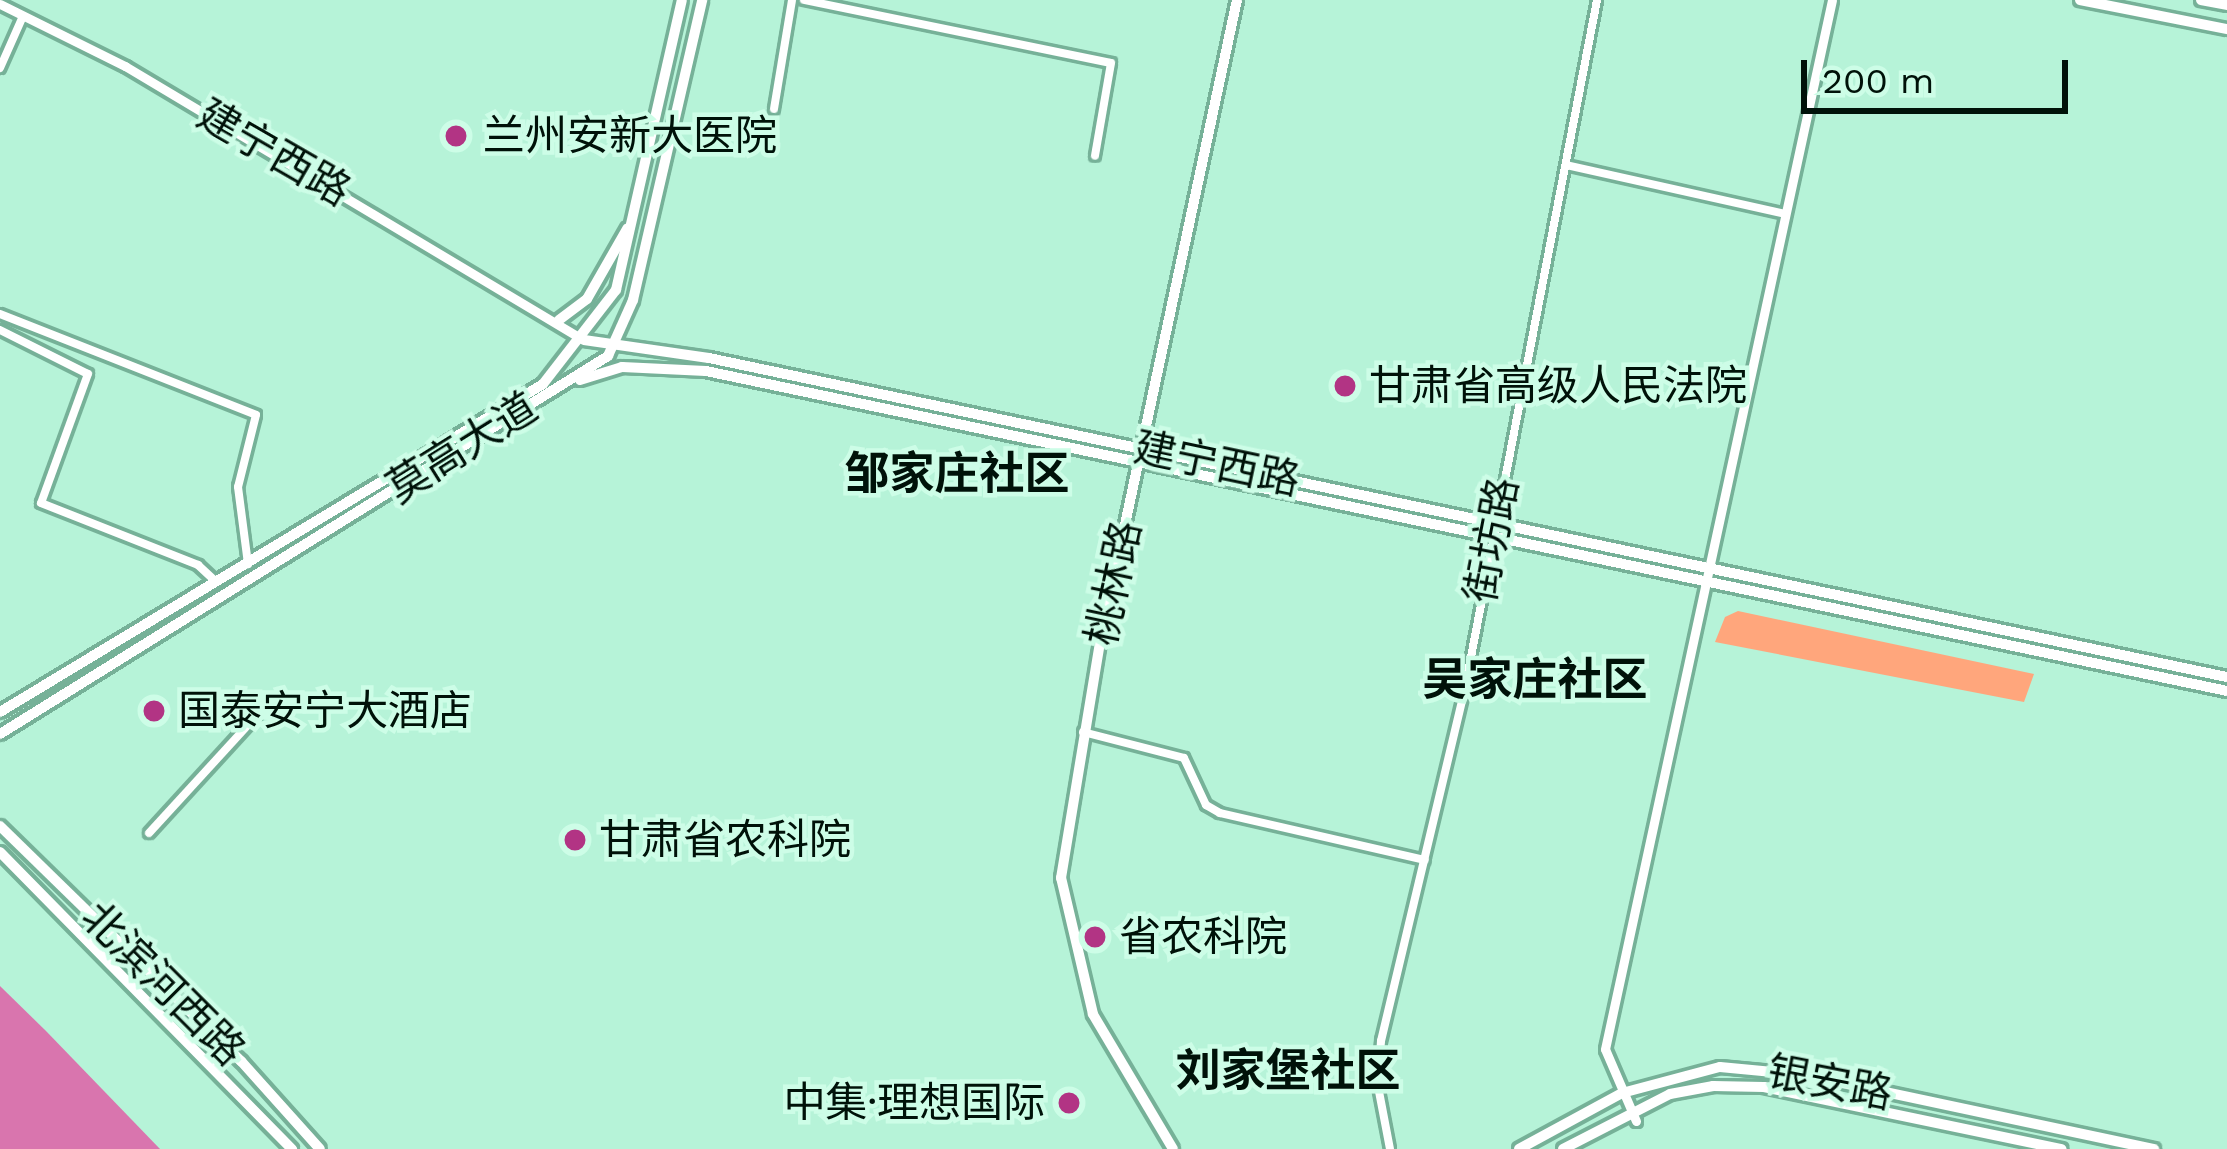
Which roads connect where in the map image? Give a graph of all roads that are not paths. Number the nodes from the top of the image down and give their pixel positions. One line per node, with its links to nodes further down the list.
1 (682, 0): 19 (main road, 莫高大道)
2 (702, 0): 24 (main road, 莫高大道)
3 (792, 0): 15 (street)
4 (804, 0): 16 (street)
5 (1237, 0): 27 (main road, 桃林路)
6 (1598, 0): 17 (street, 街坊路)
7 (1832, 0): 18 (street)
8 (2080, 0): 13 (main road)
9 (2201, 0): 11 (main road)
10 (0, 4): 12 (street, 建宁西路)
11 (2227, 5)
12 (23, 16): 14 (street); 21 (street, 建宁西路)
13 (2227, 29)
14 (0, 68)
15 (774, 109)
16 (1095, 156)
17 (1566, 165): 18 (street); 28 (street, 街坊路)
18 (1786, 214): 30 (street)
19 (632, 221): 21 (main road); 23 (main road, 莫高大道)
20 (0, 314): 29 (street)
21 (559, 320): 23 (street, 建宁西路)
22 (0, 330): 31 (street)
23 (584, 340): 24 (main road); 29 (main road, 莫高大道)
24 (610, 351): 25 (main road); 26 (main road, 莫高大道); 27 (main road, 建宁西路)
25 (622, 367): 26 (main road, 建宁西路); 27 (main road, 建宁西路)
26 (580, 380): 37 (main road, 莫高大道)
27 (1143, 454): 28 (main road, 建宁西路); 36 (main road, 桃林路)
28 (1494, 529): 30 (main road, 建宁西路); 41 (street, 街坊路)
29 (248, 564): 31 (main road, 莫高大道)
30 (1708, 573): 32 (main road, 建宁西路); 33 (main road, 建宁西路); 42 (street)
31 (217, 583): 34 (main road, 莫高大道)
32 (2227, 676)
33 (2227, 691)
34 (0, 712)
35 (258, 714): 39 (street)
36 (1083, 732): 41 (street); 48 (main road, 桃林路)
37 (0, 734)
38 (0, 826): 47 (main road, 北滨河西路)
39 (149, 833)
40 (0, 852): 43 (main road, 北滨河西路)
41 (1425, 860): 49 (street, 街坊路)
42 (1622, 1093): 44 (street); 50 (main road, 银安路); 53 (main road, 银安路)
43 (251, 1101): 45 (main road); 46 (main road, 北滨河西路)
44 (1634, 1116): 51 (main road, 银安路); 52 (main road, 银安路)
45 (282, 1149)
46 (292, 1149)
47 (320, 1149)
48 (1173, 1149)
49 (1390, 1149)
50 (1520, 1149)
51 (1562, 1149)
52 (2062, 1149)
53 (2154, 1149)

